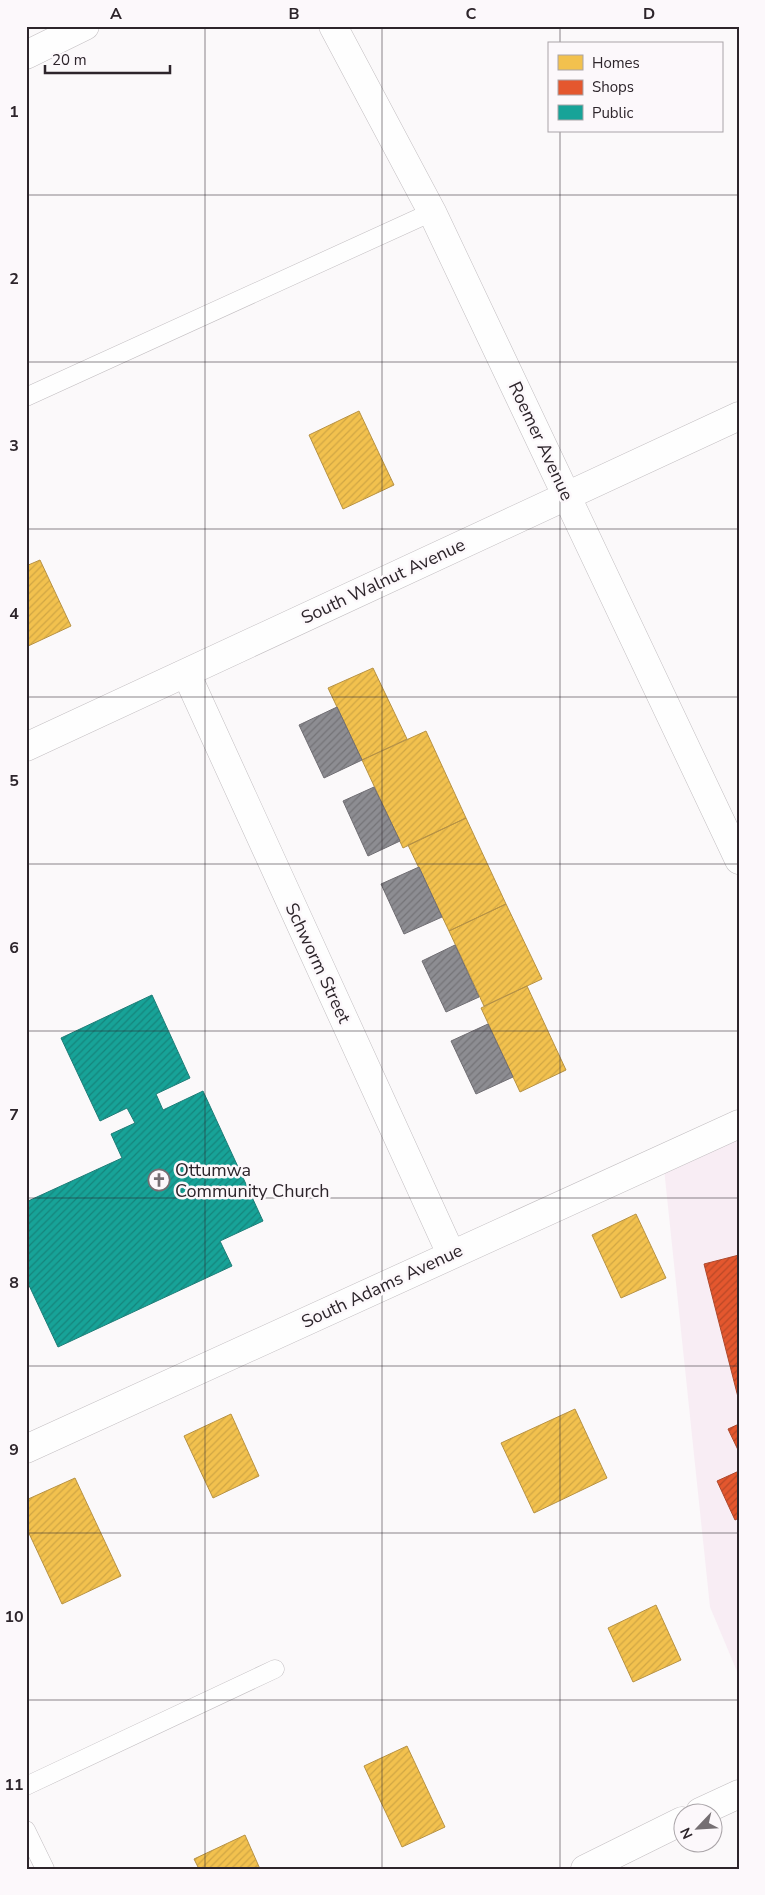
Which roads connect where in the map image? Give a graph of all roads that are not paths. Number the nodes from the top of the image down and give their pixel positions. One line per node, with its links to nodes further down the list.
1 (85, 26): 3 (street)
2 (333, 26): 4 (street, Roemer Avenue)
3 (26, 55)
4 (432, 212): 5 (lane); 7 (street, Roemer Avenue)
5 (26, 398)
6 (739, 416): 7 (street, South Walnut Avenue)
7 (566, 496): 8 (street, South Walnut Avenue); 10 (street, Roemer Avenue)
8 (186, 673): 9 (street, South Walnut Avenue); 12 (street, Schworm Street)
9 (26, 747)
10 (739, 860)
11 (739, 1124): 12 (street, South Adams Avenue)
12 (451, 1254): 13 (street, South Adams Avenue)
13 (26, 1449)
14 (275, 1669): 15 (lane)
15 (26, 1786)
16 (739, 1794): 17 (street)
17 (722, 1802)
18 (672, 1826): 21 (street)
19 (26, 1830): 20 (lane)
20 (44, 1869)
21 (585, 1869)

